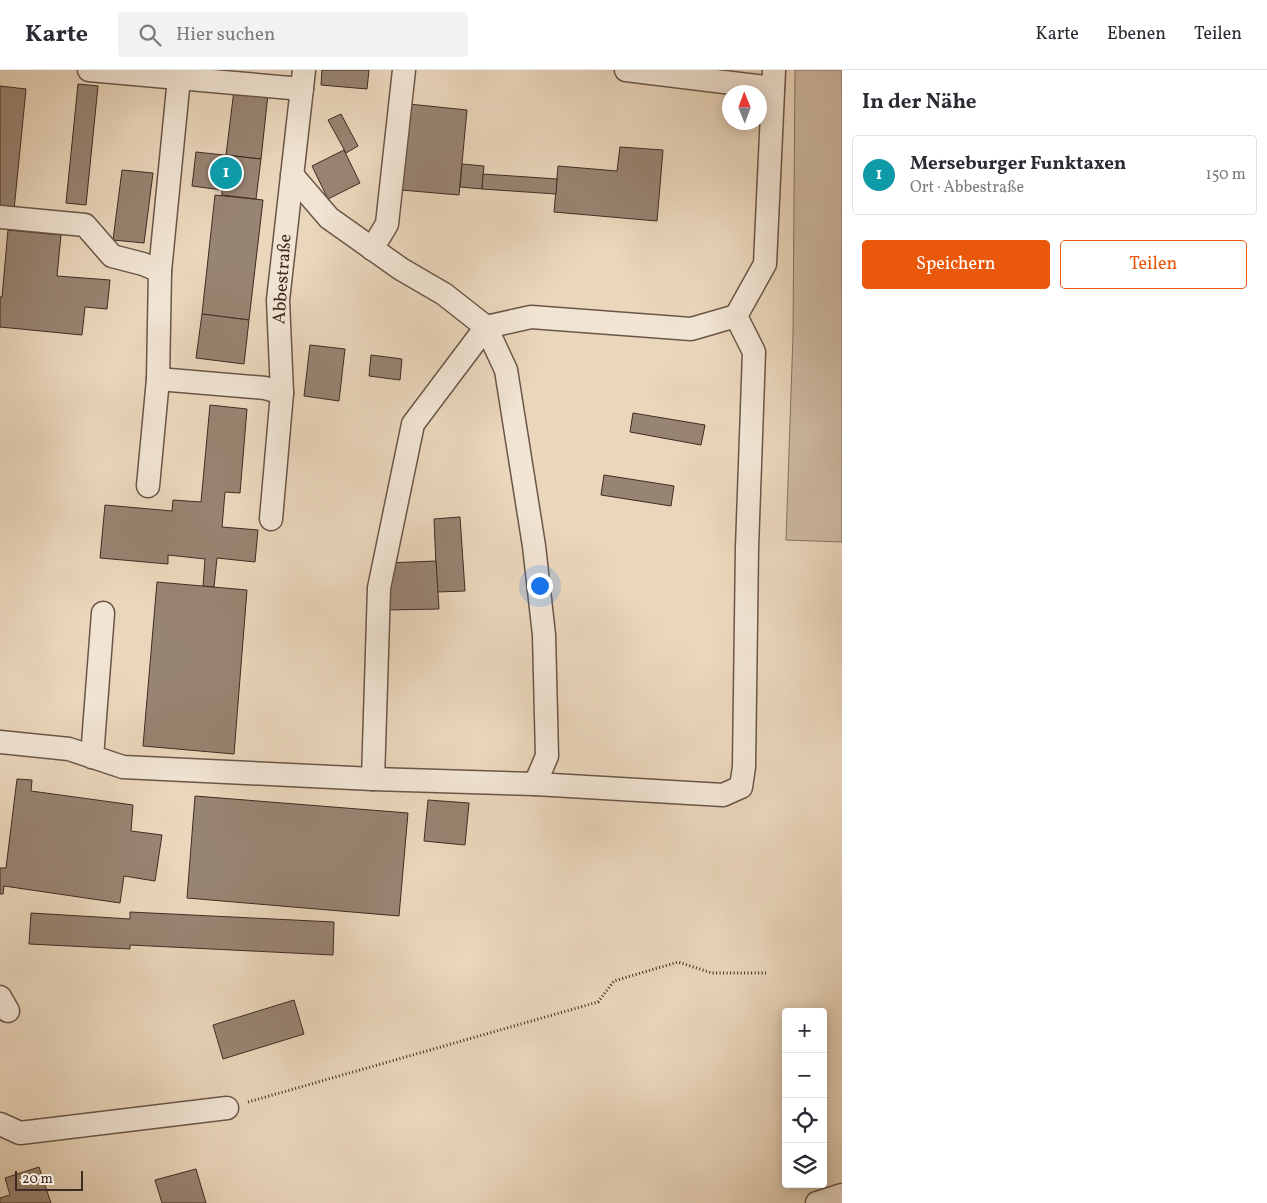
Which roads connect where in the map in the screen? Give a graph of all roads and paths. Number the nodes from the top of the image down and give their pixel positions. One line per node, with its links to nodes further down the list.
1 (88, 70): 4 (street)
2 (404, 70): 9 (street)
3 (626, 70): 6 (street)
4 (179, 78): 5 (street); 10 (street)
5 (303, 79): 7 (street, Abbestraße)
6 (774, 79): 11 (street)
7 (292, 175): 9 (street); 14 (street, Abbestraße)
8 (0, 218): 10 (street)
9 (372, 248): 12 (street)
10 (160, 272): 13 (street)
11 (736, 316): 12 (street); 21 (street)
12 (486, 327): 20 (street); 21 (street)
13 (158, 379): 14 (street); 15 (street)
14 (282, 392): 16 (street, Abbestraße)
15 (148, 486)
16 (271, 519)
17 (104, 613): 19 (street)
18 (0, 742): 19 (street)
19 (92, 757): 20 (street)
20 (373, 779): 21 (street)
21 (534, 784)
22 (766, 973): 23 (path)
23 (227, 1108): 24 (street)
24 (0, 1124)
25 (842, 1195): 26 (street)
26 (817, 1203)

